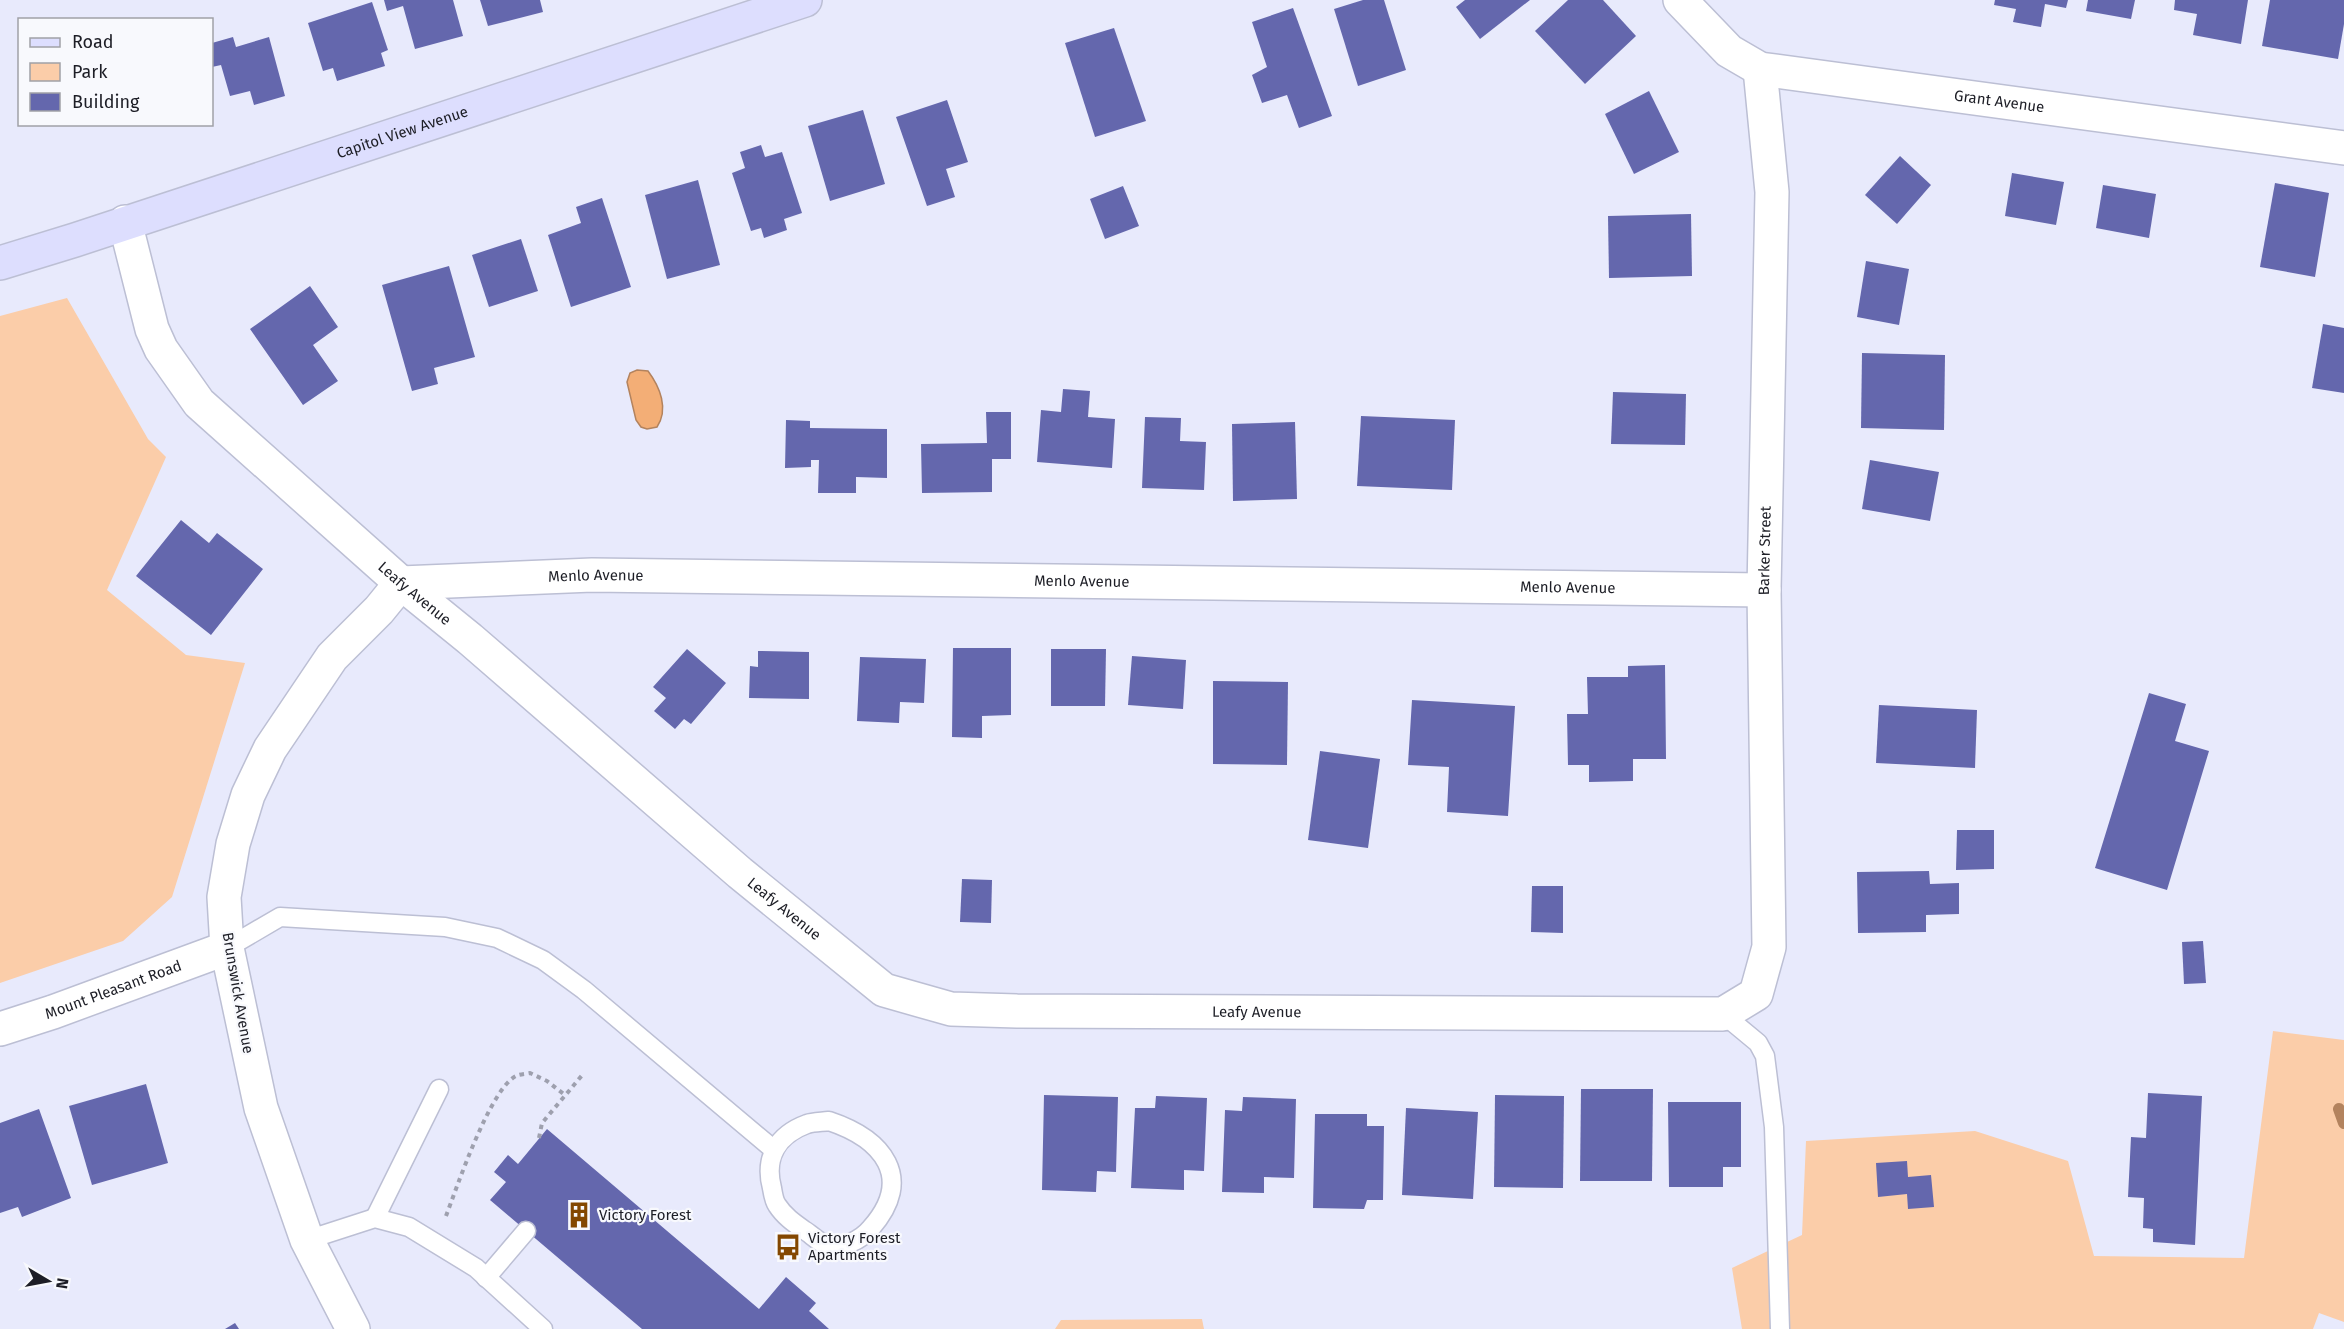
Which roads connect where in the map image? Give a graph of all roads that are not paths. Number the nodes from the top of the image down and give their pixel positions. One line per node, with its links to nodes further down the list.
1 (805, 0): 5 (main road, Capitol View Avenue)
2 (1680, 0): 3 (street, Grant Avenue)
3 (1760, 69): 4 (street, Grant Avenue); 8 (street, Barker Street)
4 (2344, 148)
5 (125, 222): 6 (main road, Capitol View Avenue); 7 (street, Leafy Avenue)
6 (0, 263)
7 (401, 583): 8 (street, Menlo Avenue); 9 (street, Brunswick Avenue); 10 (street, Leafy Avenue)
8 (1764, 590): 10 (street, Barker Street)
9 (226, 948): 11 (street, Mount Pleasant Road); 13 (lane); 16 (street, Brunswick Avenue)
10 (1723, 1014): 20 (lane)
11 (0, 1029)
12 (439, 1089): 14 (lane)
13 (773, 1149): 13 (lane)
14 (375, 1218): 16 (lane); 17 (lane)
15 (526, 1231): 17 (lane)
16 (307, 1240): 18 (street, Brunswick Avenue)
17 (486, 1278): 19 (lane)
18 (353, 1329)
19 (543, 1329)
20 (1780, 1329)

